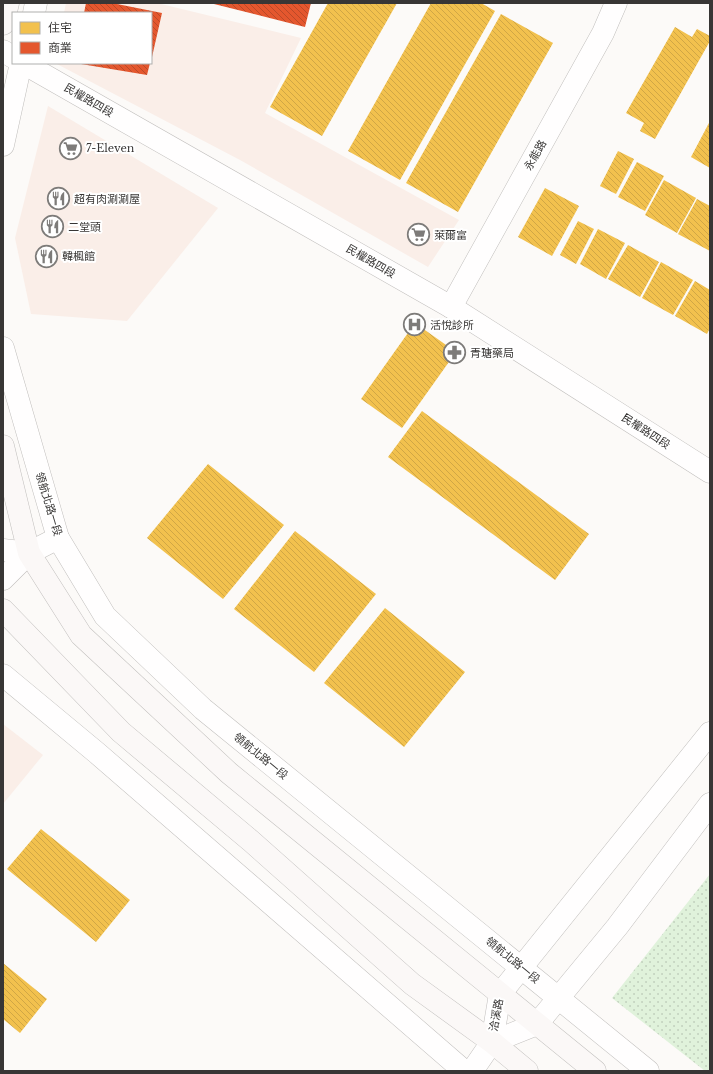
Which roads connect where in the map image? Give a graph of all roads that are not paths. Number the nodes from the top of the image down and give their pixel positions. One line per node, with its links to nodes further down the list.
1 (8, 3): 3 (main road)
2 (616, 3): 9 (street, 永能路)
3 (3, 24)
4 (3, 51): 5 (street)
5 (12, 56)
6 (22, 64): 8 (street)
7 (24, 64): 9 (street, 民權路四段)
8 (3, 145)
9 (451, 307): 12 (street, 民權路四段)
10 (3, 348): 13 (street, 領航北路一段)
11 (3, 446): 15 (main road)
12 (710, 472)
13 (58, 538): 15 (street); 21 (street, 領航北路一段)
14 (3, 550): 15 (street)
15 (29, 553): 16 (street); 22 (main road)
16 (3, 579)
17 (3, 610): 25 (main road)
18 (3, 675): 26 (street)
19 (710, 733): 21 (street, 洽溪路)
20 (710, 804): 23 (street, 洽溪路)
21 (522, 967): 22 (street, 洽溪路); 23 (street, 領航北路一段)
22 (500, 994): 24 (main road); 25 (street, 洽溪路)
23 (559, 997): 24 (street, 洽溪路); 30 (street, 領航北路一段)
24 (537, 1024): 25 (street, 洽溪路); 29 (main road)
25 (492, 1042): 27 (street); 28 (main road)
26 (464, 1071)
27 (472, 1071)
28 (527, 1071)
29 (594, 1071)
30 (648, 1071)

